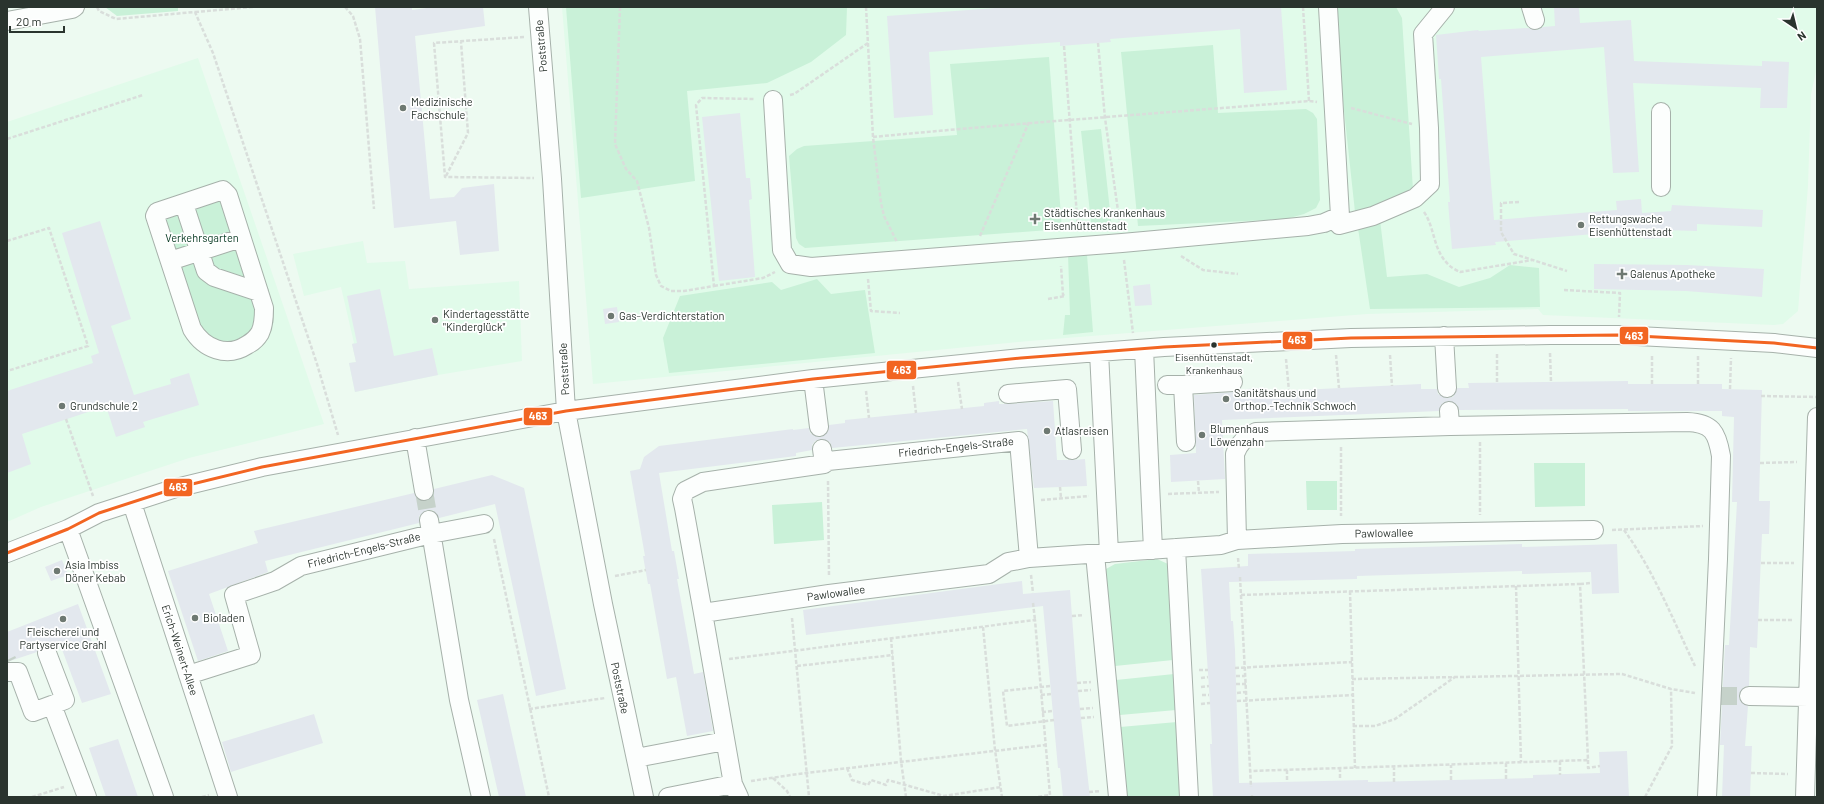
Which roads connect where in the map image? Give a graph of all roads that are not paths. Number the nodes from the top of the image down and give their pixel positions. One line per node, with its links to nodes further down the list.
1 (75, 7): 5 (street)
2 (538, 7): 23 (street, Poststraße)
3 (1328, 7): 6 (street)
4 (1445, 7): 10 (street)
5 (7, 21)
6 (773, 100)
7 (1661, 112): 8 (street)
8 (1661, 187)
9 (184, 204): 11 (street); 12 (street); 13 (street)
10 (1339, 225)
11 (241, 238): 12 (street); 14 (street)
12 (200, 251): 13 (street); 14 (street)
13 (170, 261): 14 (street)
14 (259, 292)
15 (1444, 336): 16 (street); 17 (street); 21 (street)
16 (1139, 344): 18 (street); 37 (street)
17 (1817, 348)
18 (1099, 352): 19 (street); 39 (street)
19 (813, 379): 23 (street); 25 (street)
20 (1233, 382): 27 (street)
21 (1447, 388)
22 (1008, 394): 28 (street)
23 (566, 411): 26 (street); 49 (street, Poststraße)
24 (1817, 417): 46 (street)
25 (819, 427)
26 (416, 438): 29 (street); 30 (street)
27 (1186, 442)
28 (1072, 450)
29 (424, 491)
30 (132, 503): 33 (street); 44 (street, Erich-Weinert-Allee)
31 (484, 524): 32 (street, Friedrich-Engels-Straße)
32 (430, 527): 44 (street, Friedrich-Engels-Straße); 54 (street)
33 (68, 528): 38 (street); 52 (street)
34 (1594, 530): 35 (street, Pawlowallee)
35 (1237, 540): 36 (street, Pawlowallee); 59 (street)
36 (1176, 548): 37 (street, Pawlowallee); 58 (street)
37 (1153, 550): 39 (street, Pawlowallee)
38 (7, 553)
39 (1102, 553): 40 (street, Pawlowallee); 57 (street)
40 (1029, 558): 41 (street, Pawlowallee); 41 (street, Friedrich-Engels-Straße)
41 (703, 613): 48 (street)
42 (47, 653): 47 (street)
43 (9, 668): 47 (street)
44 (188, 674): 53 (street, Erich-Weinert-Allee)
45 (1749, 696): 46 (street)
46 (1808, 697): 60 (street)
47 (52, 705): 50 (street)
48 (725, 741): 49 (street); 51 (street)
49 (636, 758): 55 (street, Poststraße)
50 (84, 789)
51 (736, 790): 56 (street)
52 (164, 797)
53 (228, 797)
54 (481, 797)
55 (644, 797)
56 (668, 797)
57 (1118, 797)
58 (1188, 797)
59 (1707, 797)
60 (1805, 797)

